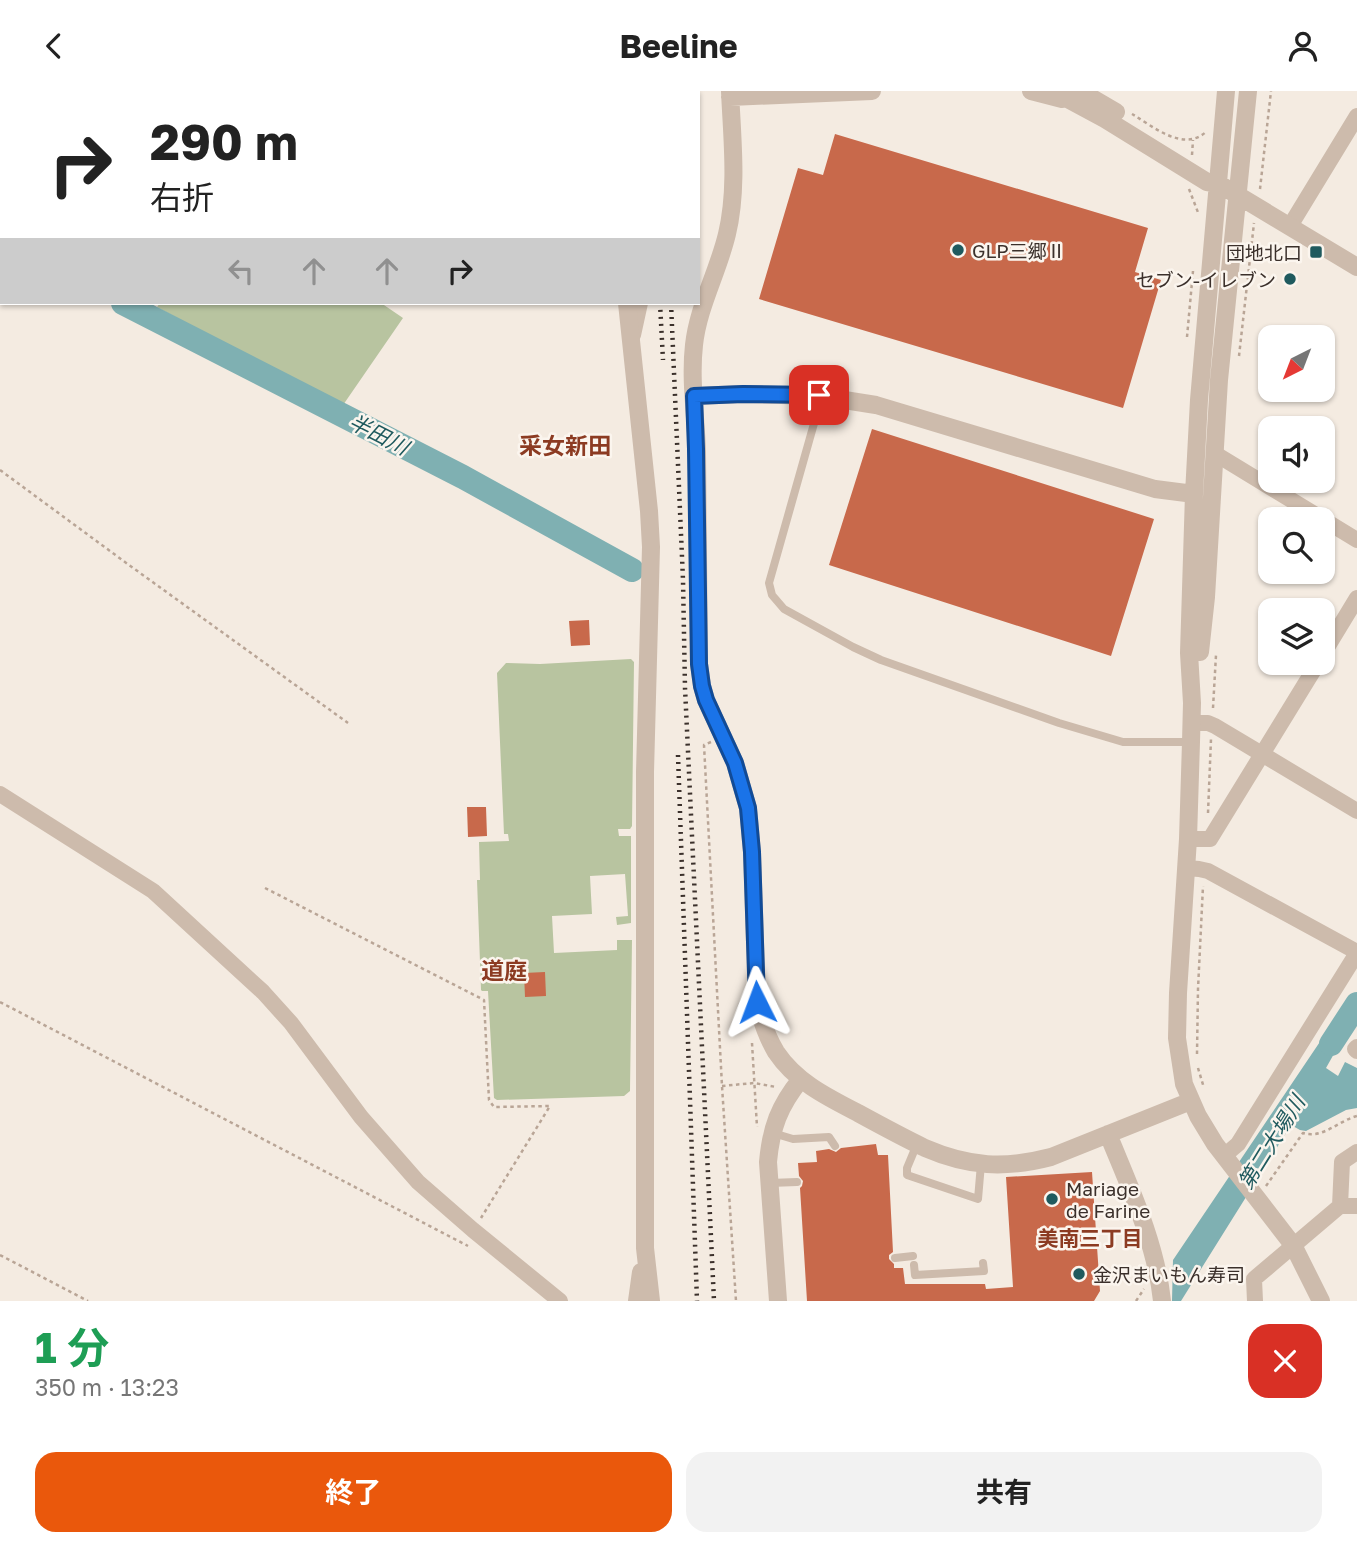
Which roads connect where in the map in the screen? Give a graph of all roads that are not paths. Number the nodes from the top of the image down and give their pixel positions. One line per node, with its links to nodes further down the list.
1 (872, 91): 6 (street)
2 (1031, 91): 7 (street)
3 (1053, 91): 7 (street)
4 (1226, 91): 9 (street)
5 (1248, 91): 10 (street)
6 (730, 94): 17 (street)
7 (1079, 97): 9 (street)
8 (1357, 116): 11 (street)
9 (1219, 184): 10 (street); 19 (street)
10 (1238, 195): 11 (street); 18 (street)
11 (1290, 226): 12 (street)
12 (1357, 267)
13 (627, 305): 15 (street)
14 (640, 305): 15 (street)
15 (631, 345): 48 (street)
16 (819, 395): 17 (street); 19 (street); 26 (lane)
17 (694, 396): 33 (street)
18 (1214, 453): 20 (street); 24 (street)
19 (1194, 494): 24 (street)
20 (1357, 540)
21 (1357, 598): 22 (street)
22 (1335, 635)
23 (1311, 675): 27 (street)
24 (1192, 703): 25 (street)
25 (1192, 723): 26 (street); 27 (street)
26 (1191, 742): 30 (street)
27 (1263, 754): 29 (street); 30 (street)
28 (0, 794): 51 (street)
29 (1357, 811)
30 (1188, 839): 31 (street)
31 (1195, 869): 32 (street); 34 (street)
32 (1357, 952): 40 (street)
33 (801, 1079): 35 (street); 37 (street)
34 (1198, 1096): 36 (street); 40 (street)
35 (772, 1133): 38 (lane); 43 (street)
36 (1108, 1134): 41 (street); 55 (street)
37 (917, 1144): 41 (street); 44 (lane)
38 (835, 1146)
39 (1357, 1152): 46 (street)
40 (1227, 1159): 47 (street)
41 (981, 1164): 44 (lane)
42 (797, 1182): 43 (lane)
43 (770, 1184): 54 (street)
44 (946, 1188): 45 (lane)
45 (943, 1198)
46 (1349, 1206): 47 (street)
47 (1293, 1245): 56 (street); 57 (street)
48 (645, 1248): 52 (street); 53 (street)
49 (895, 1258): 50 (lane)
50 (983, 1263)
51 (559, 1301)
52 (636, 1301)
53 (651, 1301)
54 (778, 1301)
55 (1162, 1301)
56 (1255, 1301)
57 (1321, 1301)

